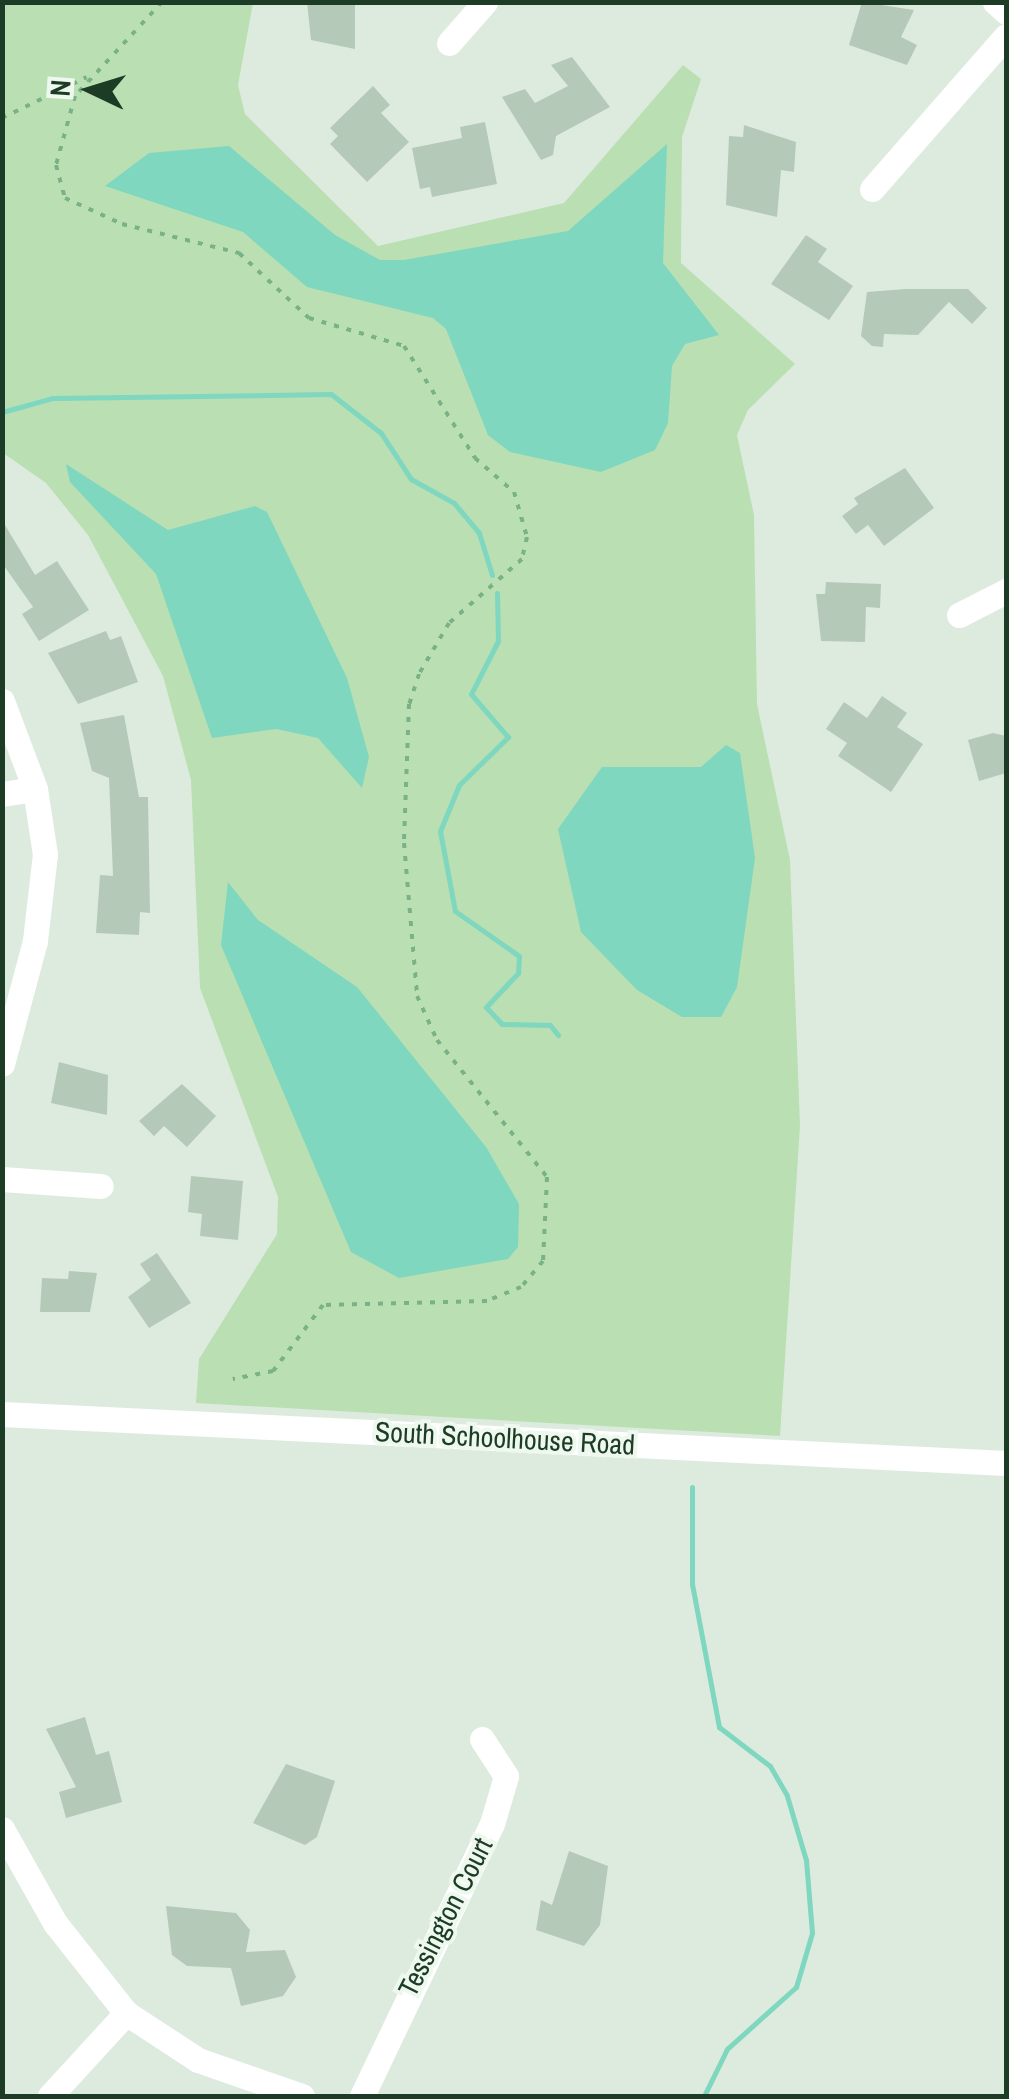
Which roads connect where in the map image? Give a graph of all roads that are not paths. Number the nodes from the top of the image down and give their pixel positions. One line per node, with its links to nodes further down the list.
1 (485, 2): 5 (street)
2 (995, 2): 3 (street)
3 (1006, 12)
4 (1006, 36): 6 (street)
5 (449, 43)
6 (872, 189)
7 (1006, 591): 8 (street)
8 (959, 615)
9 (2, 702): 10 (street)
10 (35, 789): 11 (street); 12 (street)
11 (2, 794)
12 (2, 1064)
13 (2, 1180): 14 (street)
14 (101, 1186)
15 (2, 1414): 16 (street, South Schoolhouse Road)
16 (1006, 1462)
17 (482, 1739): 22 (street, Tessington Court)
18 (2, 1829): 19 (street)
19 (126, 2013): 20 (street); 21 (street)
20 (50, 2096)
21 (302, 2096)
22 (362, 2096)

